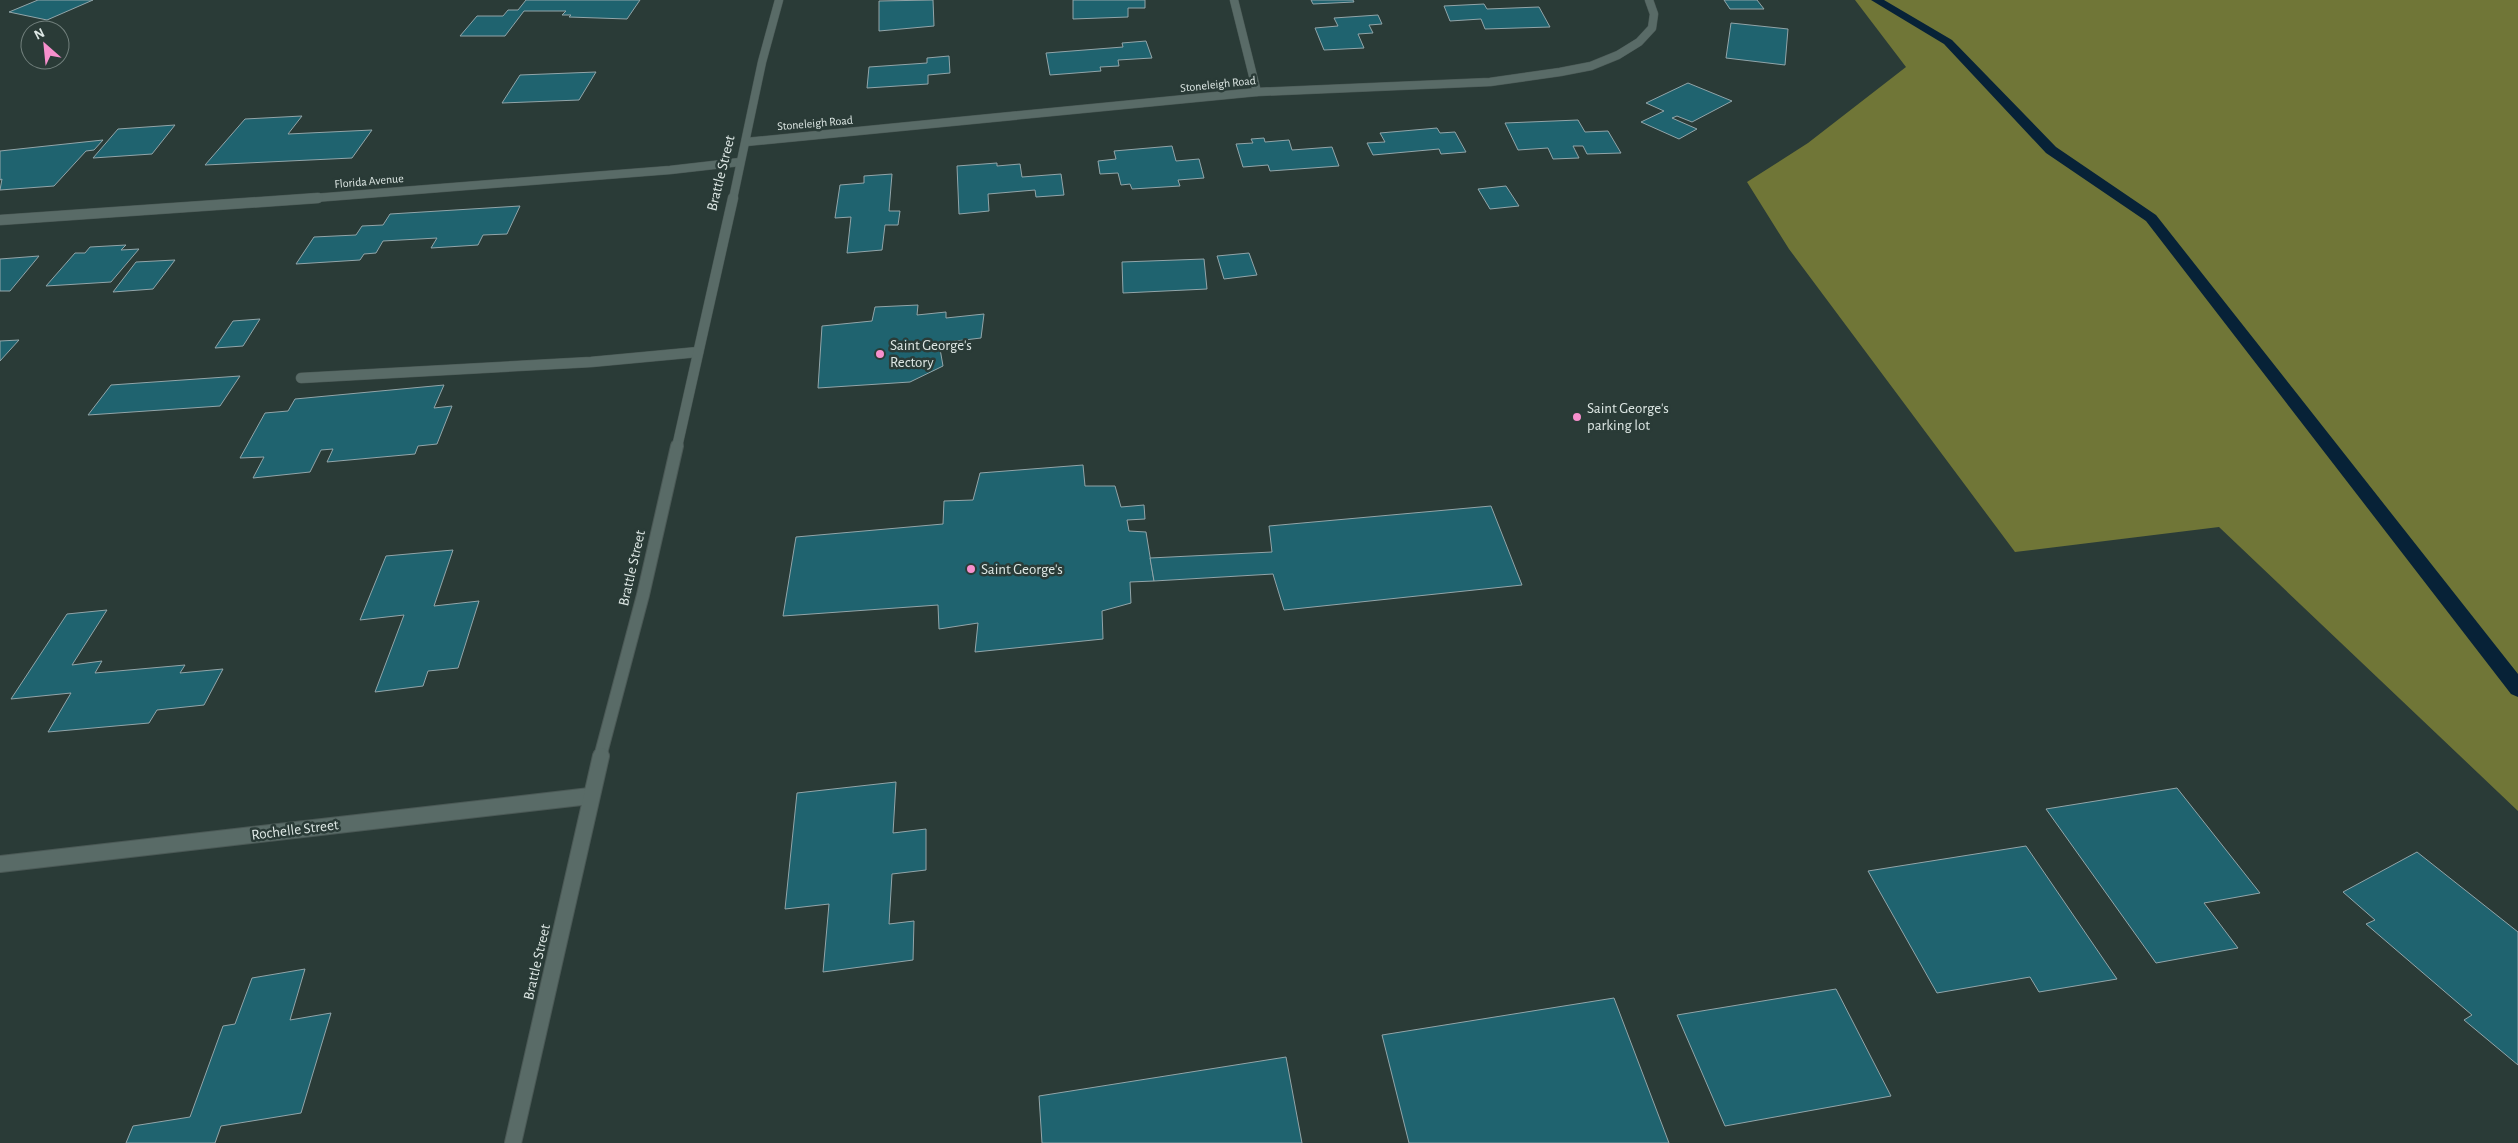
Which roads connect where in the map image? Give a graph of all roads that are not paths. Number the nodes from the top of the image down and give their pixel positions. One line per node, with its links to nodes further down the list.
1 (779, 0): 5 (street, Brattle Street)
2 (1234, 0): 4 (street)
3 (1649, 0): 4 (street, Stoneleigh Road)
4 (1257, 92): 5 (street, Stoneleigh Road)
5 (746, 142): 6 (street, Brattle Street)
6 (740, 162): 7 (street, Florida Avenue); 8 (street, Brattle Street)
7 (0, 220)
8 (698, 352): 9 (street); 10 (street, Brattle Street)
9 (301, 378)
10 (590, 796): 11 (street, Rochelle Street); 12 (street, Brattle Street)
11 (0, 864)
12 (513, 1143)

